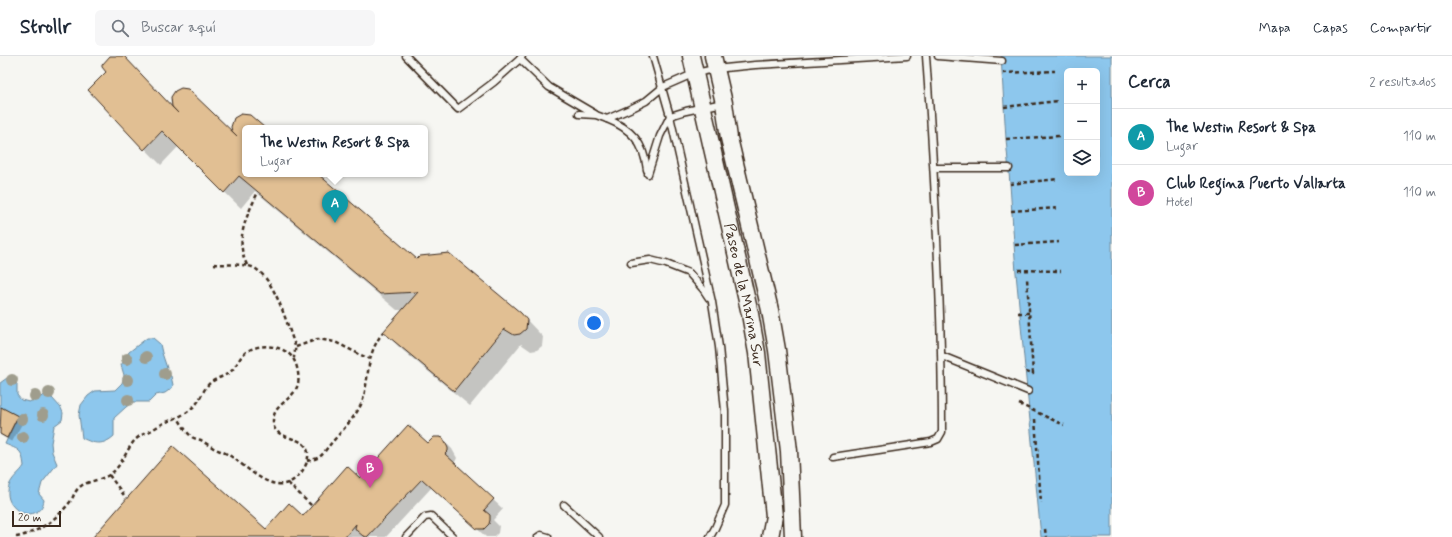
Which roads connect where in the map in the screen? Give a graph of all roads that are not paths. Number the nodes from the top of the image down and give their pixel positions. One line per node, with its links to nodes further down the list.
1 (406, 56): 8 (lane)
2 (653, 56): 12 (lane)
3 (691, 56): 11 (street, Paseo de la Marina Sur)
4 (907, 56): 7 (lane)
5 (926, 56): 19 (lane)
6 (938, 56): 9 (lane)
7 (878, 57): 10 (lane)
8 (521, 58): 16 (lane)
9 (1002, 61)
10 (714, 62): 11 (lane); 13 (street, Paseo de la Marina Sur)
11 (695, 73): 12 (lane); 14 (street, Paseo de la Marina Sur)
12 (663, 87): 17 (lane); 18 (lane)
13 (724, 103): 14 (lane); 23 (street, Paseo de la Marina Sur)
14 (703, 107): 17 (lane); 24 (street, Paseo de la Marina Sur)
15 (579, 114): 16 (lane)
16 (596, 115): 18 (lane)
17 (670, 116): 18 (lane); 22 (lane)
18 (608, 119)
19 (934, 168): 20 (lane); 27 (lane)
20 (1009, 168)
21 (631, 263): 22 (lane)
22 (712, 302): 36 (lane)
23 (770, 310): 24 (street); 25 (street, Paseo de la Marina Sur)
24 (750, 314): 26 (street, Paseo de la Marina Sur)
25 (777, 350): 26 (street); 38 (street, Paseo de la Marina Sur)
26 (756, 353): 37 (street, Paseo de la Marina Sur)
27 (942, 356): 28 (lane); 29 (lane)
28 (1028, 391)
29 (833, 457)
30 (564, 505): 35 (lane)
31 (406, 537): 32 (lane)
32 (453, 537)
33 (538, 537): 34 (lane)
34 (548, 537)
35 (599, 537)
36 (710, 537)
37 (770, 537)
38 (793, 537)

